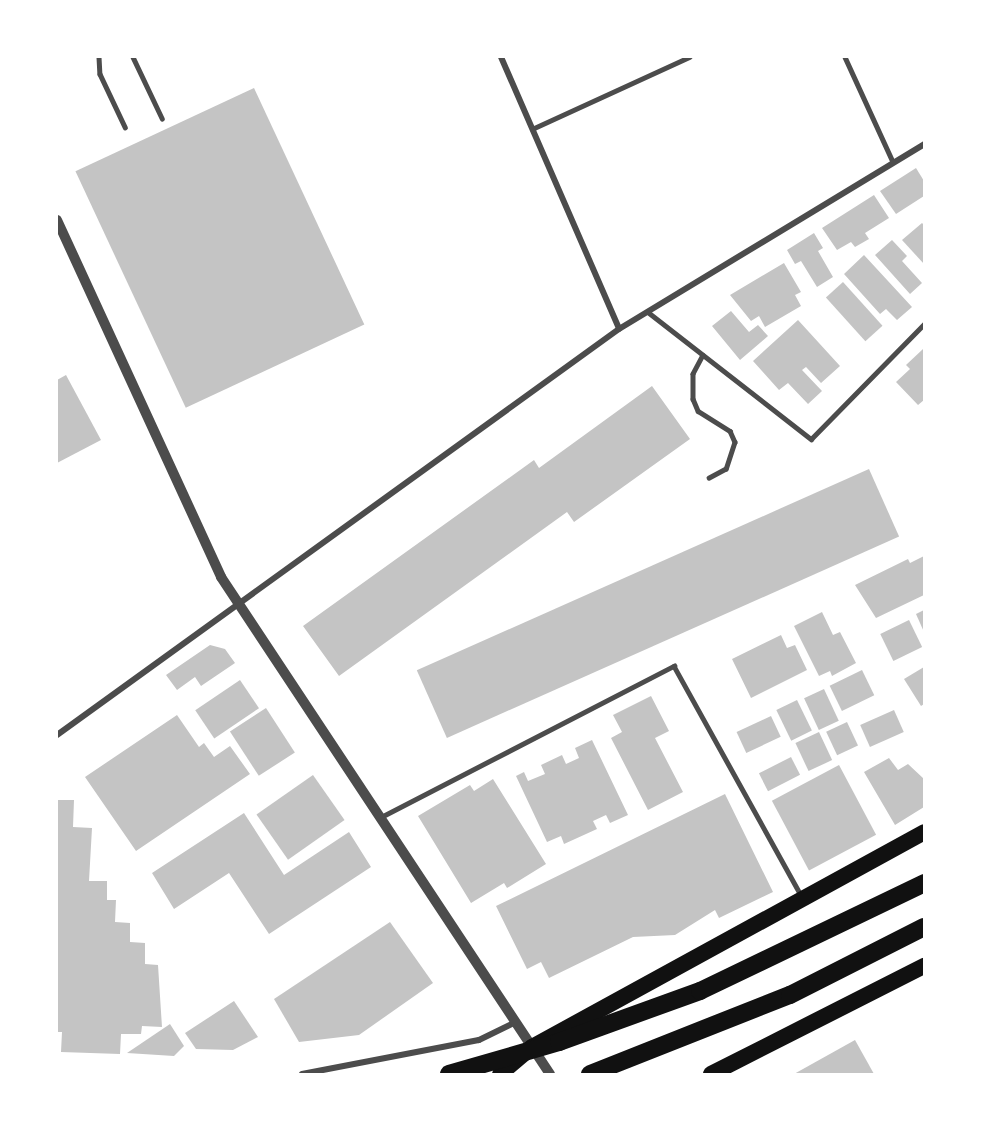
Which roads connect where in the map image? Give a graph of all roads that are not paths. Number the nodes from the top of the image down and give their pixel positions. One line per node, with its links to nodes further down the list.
1 (99, 57): 7 (lane)
2 (133, 57): 6 (lane)
3 (501, 57): 8 (street)
4 (689, 57): 8 (lane)
5 (845, 57): 10 (lane)
6 (162, 118)
7 (125, 127)
8 (532, 129): 14 (street)
9 (924, 144): 10 (street)
10 (893, 162): 12 (street)
11 (57, 220): 17 (street)
12 (648, 312): 14 (street); 15 (lane)
13 (924, 324): 15 (lane)
14 (619, 329): 17 (street)
15 (703, 355): 16 (lane)
16 (709, 478)
17 (237, 601): 18 (street); 19 (street)
18 (57, 735)
19 (378, 818): 22 (lane); 25 (street)
20 (924, 832): 22 (highway)
21 (924, 883): 28 (highway)
22 (803, 899): 26 (highway)
23 (924, 927): 31 (highway)
24 (924, 966): 32 (highway)
25 (514, 1023): 26 (street); 27 (street)
26 (532, 1047): 29 (highway); 30 (street)
27 (302, 1074)
28 (449, 1074)
29 (500, 1074)
30 (550, 1074)
31 (590, 1074)
32 (711, 1074)

